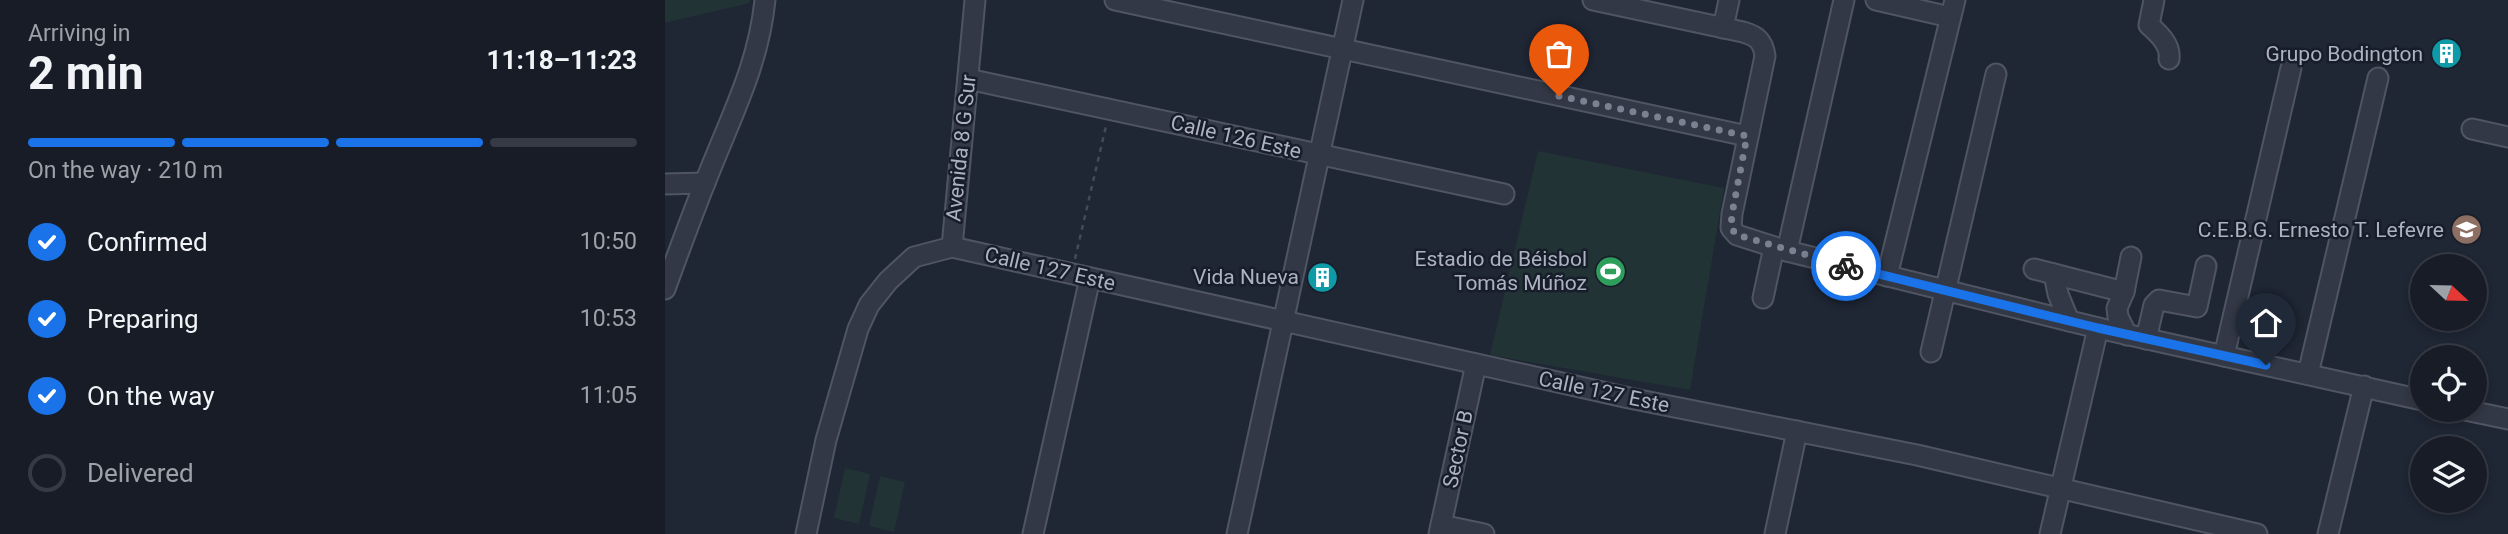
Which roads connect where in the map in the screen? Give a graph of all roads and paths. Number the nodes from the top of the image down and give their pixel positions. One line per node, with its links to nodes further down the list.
1 (765, 0): 23 (street)
2 (975, 0): 17 (street, Avenida 8 G Sur)
3 (1115, 0): 12 (street)
4 (1353, 0): 12 (street)
5 (1729, 0): 11 (street)
6 (1844, 0): 27 (street)
7 (1877, 0): 10 (street)
8 (2154, 0): 13 (street)
9 (1605, 1): 11 (street)
10 (1953, 8): 33 (street)
11 (1723, 28): 20 (street)
12 (1343, 50): 20 (street); 22 (street)
13 (2169, 59)
14 (2291, 68): 43 (street)
15 (1996, 74): 35 (street)
16 (2378, 78): 45 (street)
17 (968, 79): 18 (street, Calle 126 Este); 26 (street, Avenida 8 G Sur)
18 (1109, 109): 22 (street, Calle 126 Este); 32 (path)
19 (2472, 129): 21 (street)
20 (1747, 136): 27 (street)
21 (2508, 137)
22 (1320, 156): 25 (street, Calle 126 Este); 38 (street)
23 (705, 183): 24 (street); 34 (street)
24 (665, 184)
25 (1504, 194)
26 (951, 247): 32 (street, Calle 127 Este); 53 (street, Avenida 8 G Sur)
27 (1781, 249): 33 (street); 37 (street)
28 (2131, 257): 36 (street)
29 (2206, 266): 41 (street)
30 (2034, 269): 31 (street)
31 (2055, 274): 36 (street); 39 (street)
32 (1081, 276): 38 (street, Calle 127 Este); 54 (street)
33 (1887, 276): 35 (street)
34 (665, 289)
35 (1946, 290): 39 (street); 42 (street)
36 (2124, 292): 41 (street)
37 (1763, 298)
38 (1283, 321): 44 (street, Calle 127 Este); 55 (street)
39 (2069, 321): 40 (street)
40 (2098, 328): 41 (street); 51 (street)
41 (2137, 337): 43 (street)
42 (1931, 352)
43 (2224, 356): 45 (street)
44 (1476, 364): 50 (street, Calle 127 Este); 52 (street, Sector B)
45 (2308, 374): 46 (street)
46 (2364, 386): 47 (street); 60 (street)
47 (2410, 397)
48 (2487, 415): 49 (street)
49 (2508, 419)
50 (1797, 431): 51 (street, Calle 127 Este); 57 (street)
51 (2060, 490): 58 (street); 59 (street, Calle 127 Este)
52 (1440, 529): 56 (street)
53 (806, 534)
54 (1033, 534)
55 (1237, 534)
56 (1484, 534)
57 (1775, 534)
58 (2050, 534)
59 (2257, 534)
60 (2328, 534)

